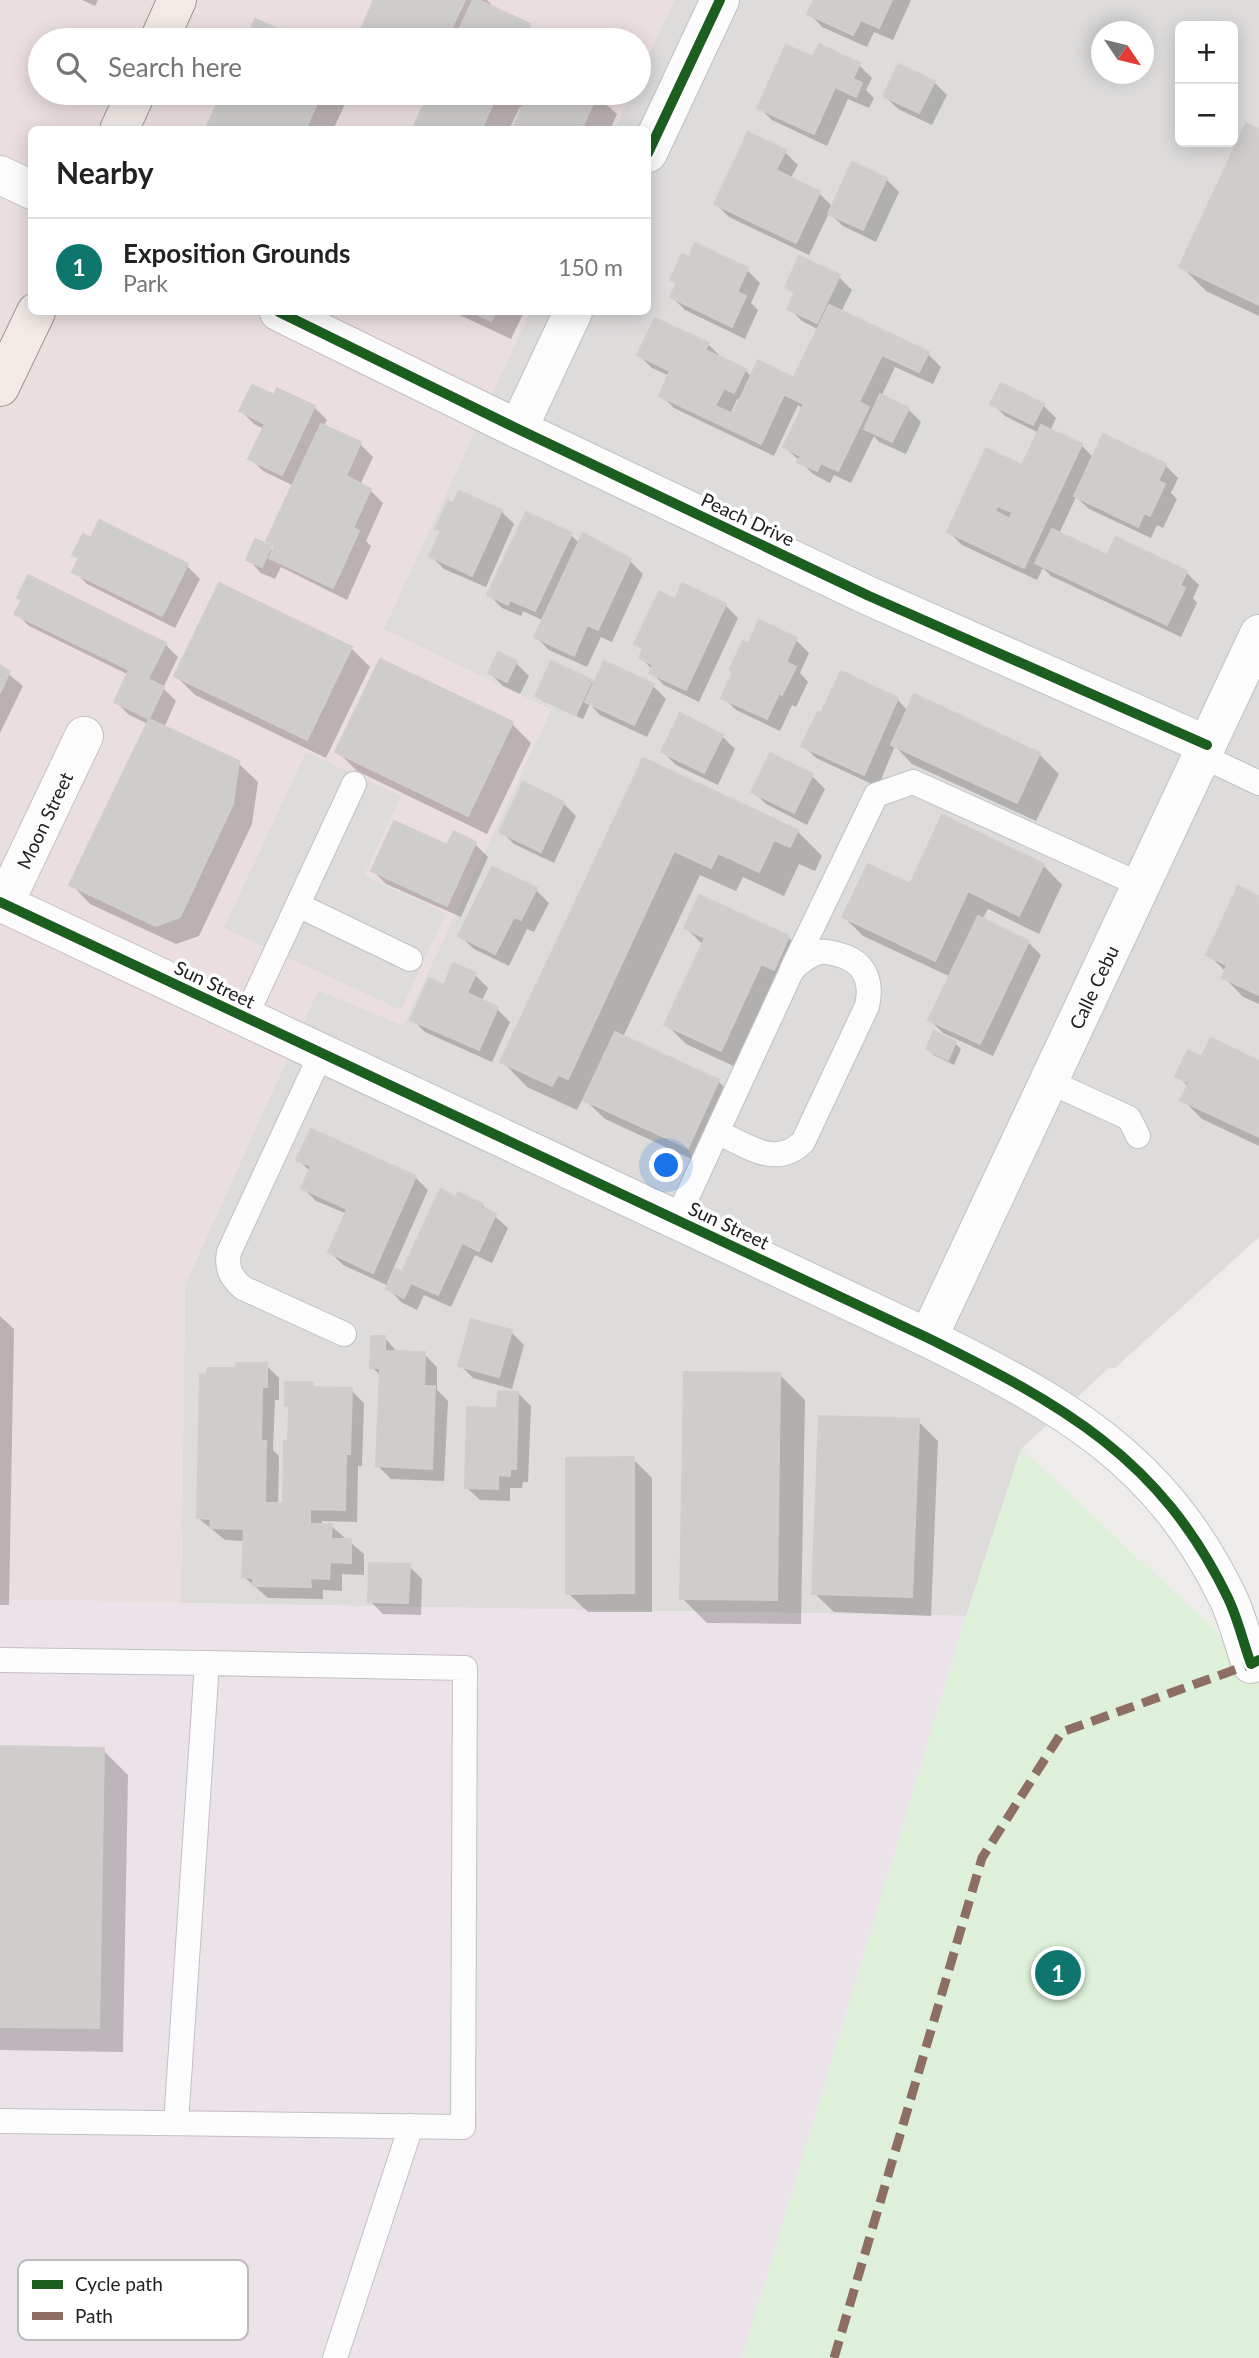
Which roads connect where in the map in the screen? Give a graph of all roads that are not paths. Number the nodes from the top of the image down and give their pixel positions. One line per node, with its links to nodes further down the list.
1 (177, 0): 3 (main road)
2 (720, 0): 6 (street)
3 (164, 28)
4 (130, 105): 5 (main road)
5 (121, 126)
6 (651, 147)
7 (0, 175): 8 (street)
8 (28, 188)
9 (35, 315): 12 (main road)
10 (285, 315): 13 (street, Peach Drive)
11 (572, 315): 13 (street)
12 (0, 387)
13 (518, 429): 16 (street, Peach Drive)
14 (1259, 634): 16 (street, Calle Cebu)
15 (84, 736): 20 (street, Moon Street)
16 (1204, 751): 17 (lane); 19 (street, Calle Cebu)
17 (1259, 783)
18 (354, 785): 21 (lane)
19 (1140, 886): 23 (lane); 26 (street, Calle Cebu)
20 (2, 903): 24 (street, Sun Street)
21 (298, 905): 22 (lane); 24 (lane)
22 (410, 959)
23 (792, 970): 27 (lane); 27 (lane)
24 (245, 1018): 25 (street, Sun Street)
25 (321, 1054): 29 (street, Sun Street); 30 (lane)
26 (1048, 1081): 28 (lane); 31 (street, Calle Cebu)
27 (717, 1132): 29 (lane)
28 (1138, 1136)
29 (677, 1219): 31 (street, Sun Street)
30 (344, 1334)
31 (928, 1338): 33 (street, Sun Street)
32 (0, 1660): 34 (lane)
33 (1259, 1660)
34 (207, 1663): 36 (lane); 37 (lane)
35 (0, 2121): 36 (lane)
36 (176, 2123): 37 (lane)
37 (411, 2126): 38 (lane)
38 (335, 2358)

